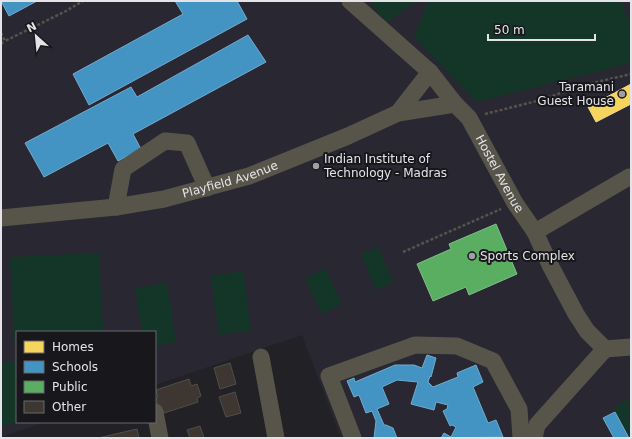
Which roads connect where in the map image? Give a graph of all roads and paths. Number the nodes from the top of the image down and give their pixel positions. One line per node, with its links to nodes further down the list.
1 (83, 1): 4 (path)
2 (350, 1): 6 (street, Hostel Avenue)
3 (1, 33): 4 (path)
4 (5, 41): 5 (path)
5 (1, 44)
6 (430, 72): 8 (street, Hostel Avenue); 9 (street, Playfield Avenue)
7 (631, 74): 10 (path)
8 (455, 104): 9 (street); 10 (street, Hostel Avenue)
9 (398, 113): 12 (street, Playfield Avenue)
10 (469, 118): 13 (street, Hostel Avenue)
11 (629, 177): 16 (street)
12 (207, 188): 14 (street, Playfield Avenue); 14 (street)
13 (515, 203): 16 (street, Hostel Avenue); 17 (path)
14 (116, 207): 15 (street, Playfield Avenue)
15 (3, 214)
16 (535, 232): 19 (street, Hostel Avenue)
17 (403, 252)
18 (631, 347): 19 (street)
19 (605, 349): 26 (street)
20 (261, 357): 22 (street)
21 (156, 417): 23 (street)
22 (274, 437)
23 (160, 438)
24 (353, 438): 25 (street)
25 (521, 438)
26 (534, 438)

